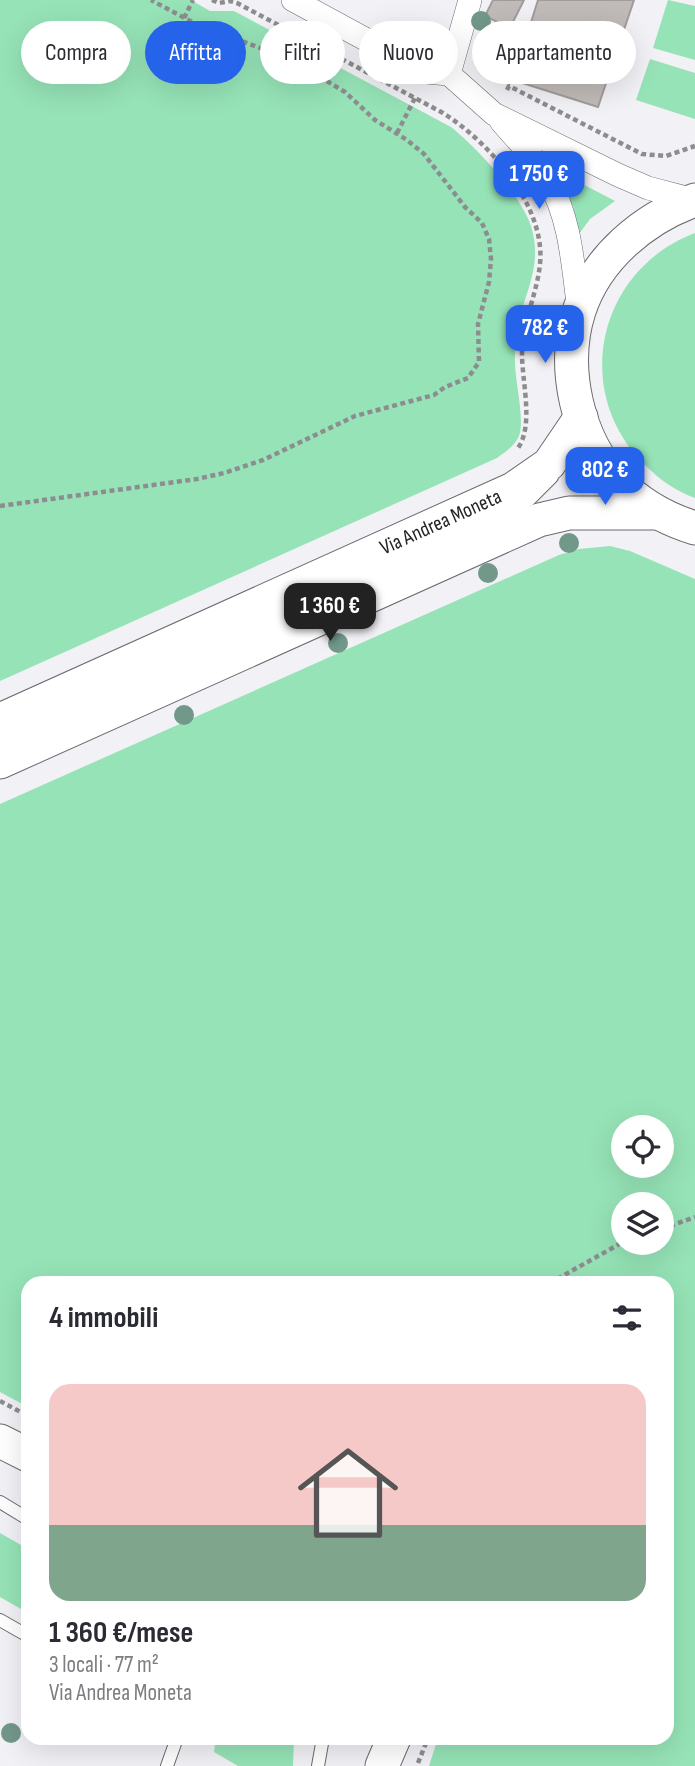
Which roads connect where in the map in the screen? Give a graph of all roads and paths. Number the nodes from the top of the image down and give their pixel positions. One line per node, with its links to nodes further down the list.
1 (151, 0): 6 (path)
2 (193, 0): 6 (path)
3 (212, 0): 11 (path)
4 (293, 0): 7 (street)
5 (470, 0): 8 (street)
6 (184, 18): 13 (path)
7 (359, 36)
8 (458, 42)
9 (458, 82): 12 (street)
10 (507, 90): 14 (path)
11 (415, 98): 13 (path); 18 (path)
12 (494, 114): 15 (street); 16 (street)
13 (397, 133): 19 (path)
14 (695, 146)
15 (695, 200): 16 (street)
16 (579, 311): 17 (street)
17 (581, 417): 20 (street); 26 (street, Via Andrea Moneta); 27 (lane, Via Andrea Moneta)
18 (515, 450)
19 (0, 506)
20 (657, 521): 23 (street); 28 (street, Via Andrea Moneta)
21 (580, 526): 22 (lane)
22 (600, 526)
23 (695, 529)
24 (551, 531): 25 (lane)
25 (374, 609)
26 (0, 720)
27 (0, 742)
28 (0, 762)
29 (695, 1217): 30 (path)
30 (674, 1225)
31 (611, 1249): 32 (path)
32 (562, 1276)
33 (0, 1401): 34 (path)
34 (21, 1412)
35 (0, 1441): 36 (street)
36 (21, 1452)
37 (0, 1502): 39 (lane)
38 (0, 1508): 39 (lane)
39 (16, 1512): 40 (lane)
40 (21, 1515)
41 (0, 1620): 42 (lane)
42 (21, 1632)
43 (174, 1745): 46 (lane)
44 (322, 1745): 47 (lane)
45 (391, 1745): 48 (street)
46 (167, 1766)
47 (318, 1766)
48 (383, 1766)

